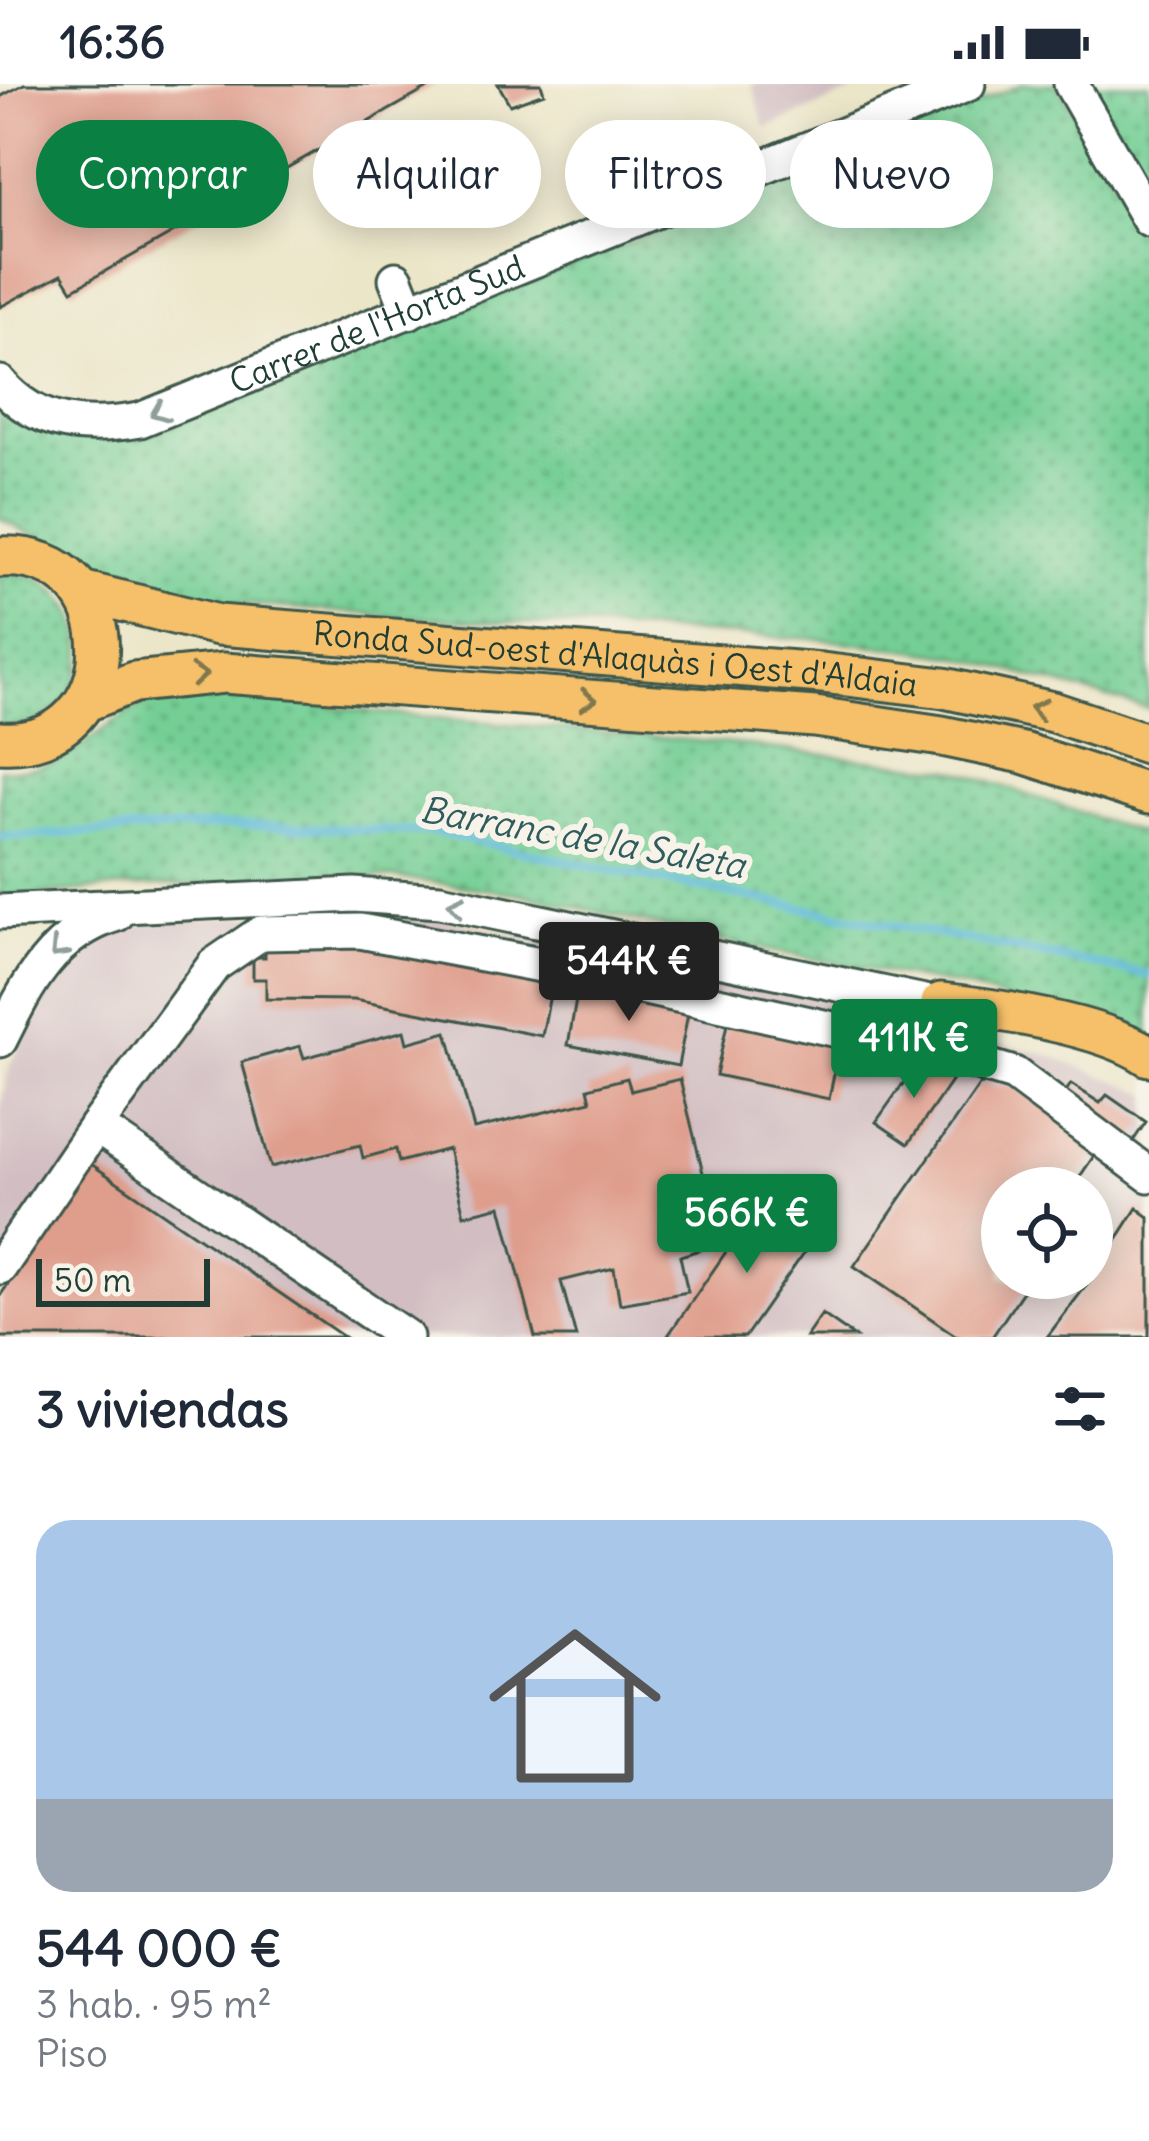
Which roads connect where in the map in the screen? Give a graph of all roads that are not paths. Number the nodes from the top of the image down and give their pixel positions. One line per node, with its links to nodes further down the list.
1 (968, 84): 5 (street, Carrer de l'Horta Sud)
2 (1071, 84): 3 (street)
3 (1149, 220)
4 (396, 279): 5 (street)
5 (409, 312): 6 (street, Carrer de l'Horta Sud, one-way to 6)
6 (0, 382)
7 (6, 551): 8 (main road, Ronda Sud-oest d'Alaquàs i Oest d'Aldaia)
8 (81, 591): 9 (main road); 11 (main road, Ronda Sud-oest d'Alaquàs i Oest d'Aldaia, one-way to 8)
9 (86, 700): 10 (main road, Ronda Sud-oest d'Alaquàs i Oest d'Aldaia); 12 (main road, Ronda Sud-oest d'Alaquàs i Oest d'Aldaia, one-way to 12)
10 (0, 742)
11 (1149, 744)
12 (1023, 753): 13 (main road, Ronda Sud-oest d'Alaquàs i Oest d'Aldaia); 14 (main road)
13 (1149, 794)
14 (1149, 817)
15 (153, 904): 16 (street); 17 (street, one-way to 15); 18 (street, one-way to 18)
16 (0, 912)
17 (941, 1003): 19 (main road); 20 (street)
18 (0, 1040)
19 (1149, 1056)
20 (1149, 1077)
21 (96, 1126): 22 (street); 23 (street); 24 (street)
22 (1149, 1175)
23 (0, 1267)
24 (406, 1337)

